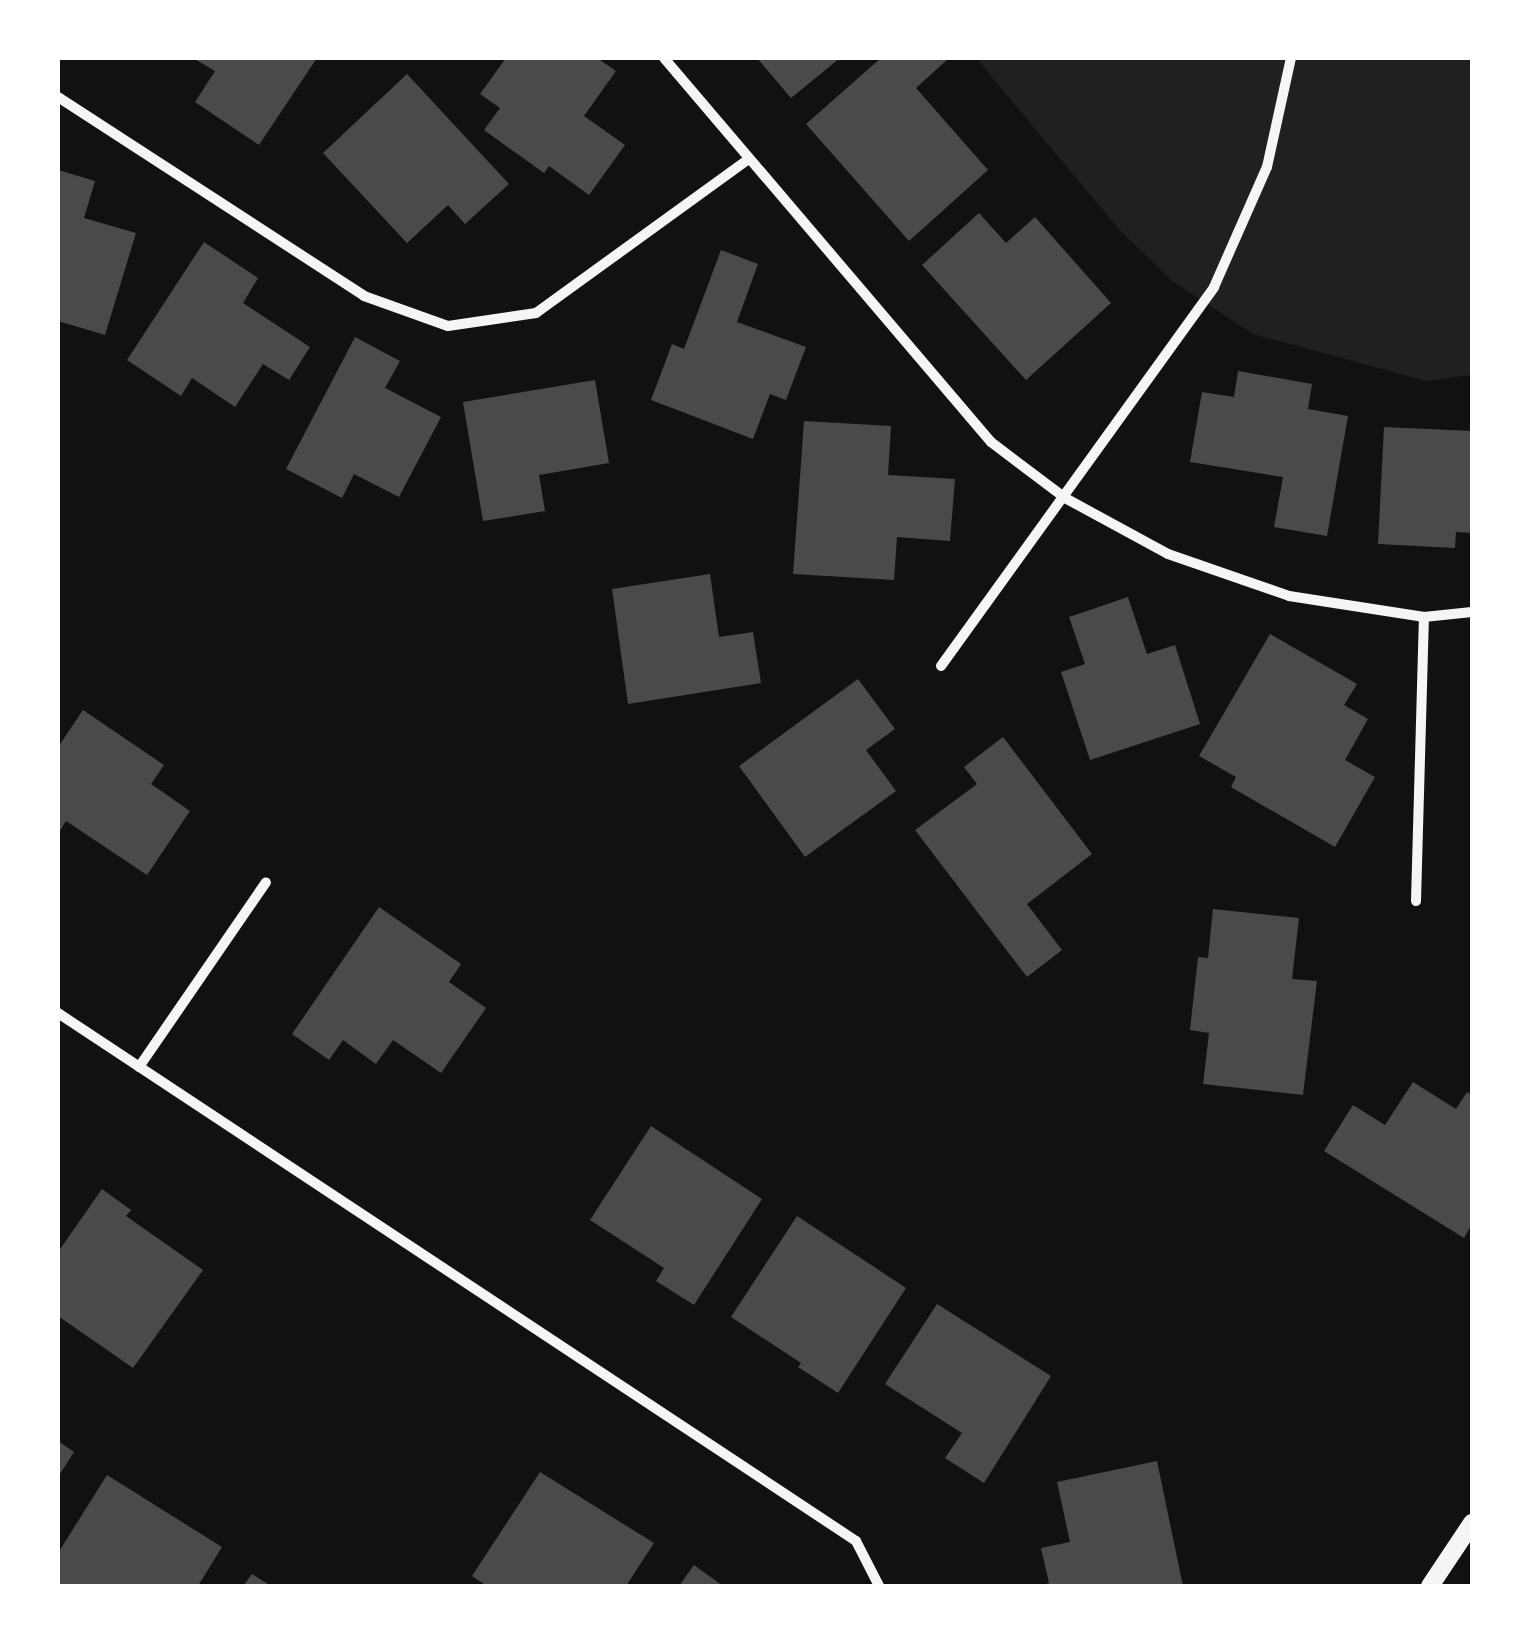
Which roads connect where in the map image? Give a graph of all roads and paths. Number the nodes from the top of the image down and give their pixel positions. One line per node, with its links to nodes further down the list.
1 (664, 58): 4 (street)
2 (1291, 58): 5 (street)
3 (58, 97): 4 (street)
4 (749, 159): 5 (street)
5 (1065, 498): 7 (street); 8 (street)
6 (1472, 612): 7 (street)
7 (1424, 617): 10 (street)
8 (940, 666)
9 (266, 882): 12 (street)
10 (1416, 901)
11 (58, 1013): 12 (street)
12 (139, 1067): 14 (street)
13 (1472, 1523): 15 (street)
14 (879, 1586)
15 (1430, 1586)

